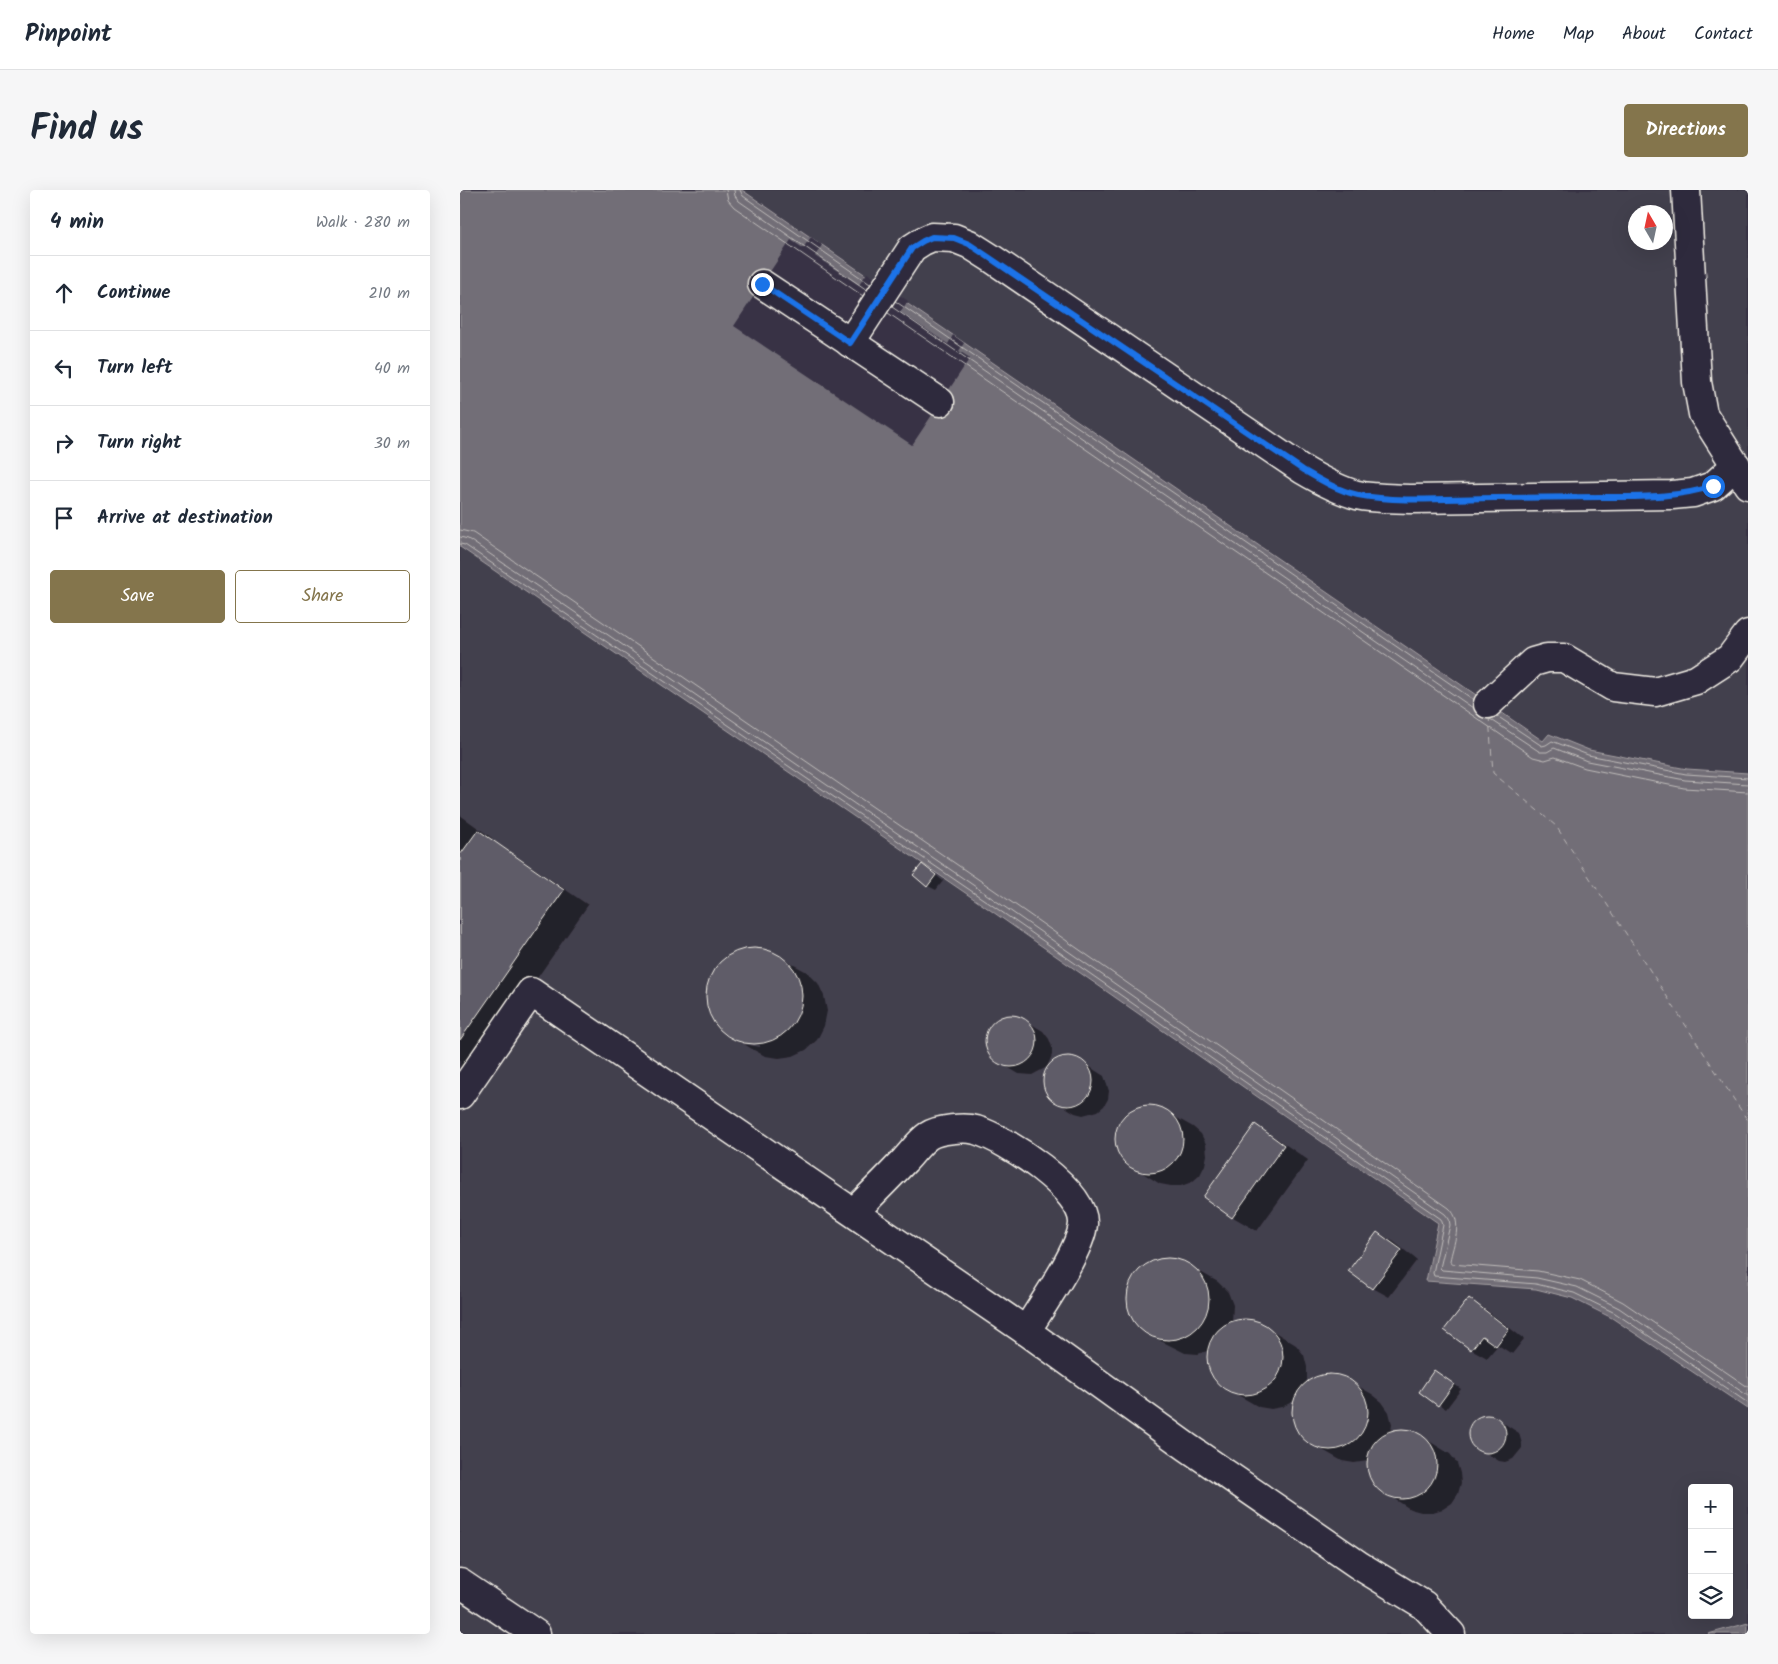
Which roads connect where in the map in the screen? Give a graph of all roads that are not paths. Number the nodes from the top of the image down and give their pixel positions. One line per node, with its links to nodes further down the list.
1 (1686, 190): 5 (lane)
2 (762, 284): 3 (lane)
3 (850, 343): 4 (lane); 5 (lane)
4 (940, 402)
5 (1742, 475)
6 (1748, 634): 7 (lane)
7 (1488, 704)
8 (460, 1095): 9 (lane)
9 (854, 1212): 10 (lane); 10 (lane)
10 (1026, 1331): 13 (lane)
11 (460, 1583): 12 (lane)
12 (536, 1634)
13 (1451, 1634)

